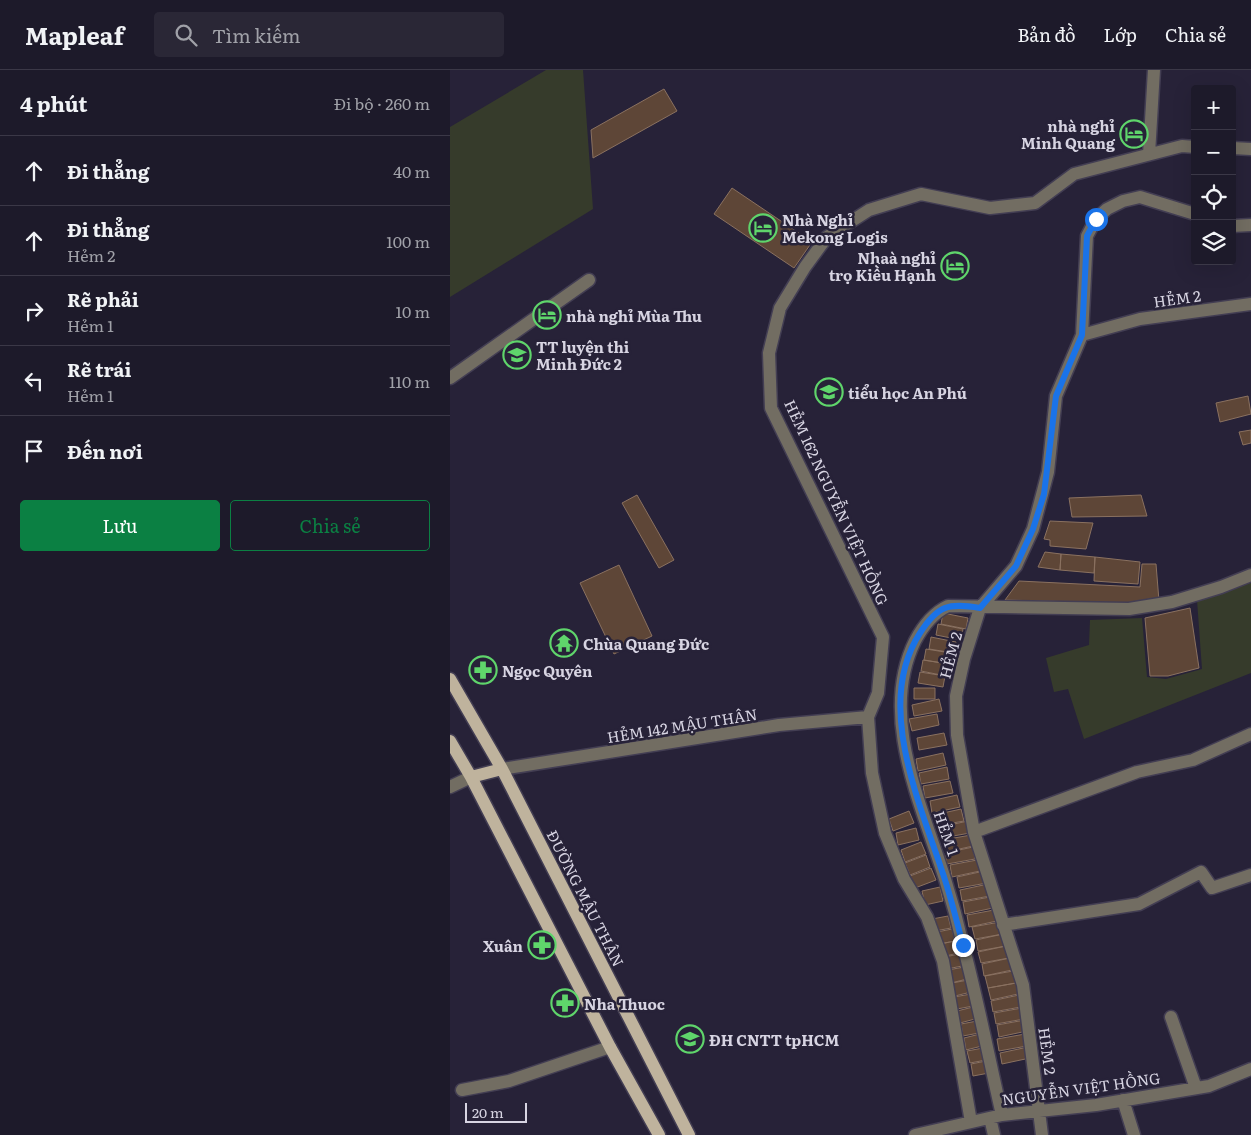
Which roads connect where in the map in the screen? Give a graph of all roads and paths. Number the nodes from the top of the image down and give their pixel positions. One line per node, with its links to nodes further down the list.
1 (1154, 70): 5 (street)
2 (1191, 147): 5 (street)
3 (1236, 148): 4 (street)
4 (1251, 149)
5 (1149, 154): 16 (street, HẺM 162 NGUYỄN VIỆT HỒNG)
6 (1191, 213): 11 (street)
7 (1251, 225): 8 (street)
8 (1236, 226)
9 (589, 280): 12 (street)
10 (1251, 304): 11 (street, HẺM 2)
11 (1082, 335): 14 (street, HẺM 2)
12 (450, 378)
13 (1251, 575): 14 (street, HẺM 1)
14 (980, 608): 22 (street, HẺM 2); 32 (street, HẺM 1)
15 (450, 679): 19 (main road, ĐƯỜNG MẬU THÂN)
16 (868, 717): 19 (street, HẺM 142 MẬU THÂN); 33 (street, HẺM 162 NGUYỄN VIỆT HỒNG)
17 (1251, 734): 22 (street)
18 (450, 741): 20 (main road)
19 (502, 770): 20 (main road); 35 (main road, ĐƯỜNG MẬU THÂN)
20 (471, 778): 21 (street); 26 (main road)
21 (450, 787)
22 (974, 832): 24 (street, HẺM 2)
23 (1251, 875): 24 (street)
24 (1003, 925): 31 (street, HẺM 2)
25 (1171, 1017): 28 (street)
26 (610, 1047): 29 (street); 34 (main road)
27 (1251, 1070): 28 (street, NGUYỄN VIỆT HỒNG)
28 (1196, 1088): 30 (street, NGUYỄN VIỆT HỒNG)
29 (462, 1090)
30 (1123, 1100): 31 (street, NGUYỄN VIỆT HỒNG); 39 (street)
31 (1040, 1110): 32 (street, NGUYỄN VIỆT HỒNG); 38 (street, HẺM 2)
32 (996, 1117): 33 (street, NGUYỄN VIỆT HỒNG); 37 (street, HẺM 1)
33 (971, 1122): 36 (street, NGUYỄN VIỆT HỒNG)
34 (659, 1135)
35 (690, 1135)
36 (915, 1135)
37 (994, 1135)
38 (1042, 1135)
39 (1134, 1135)

